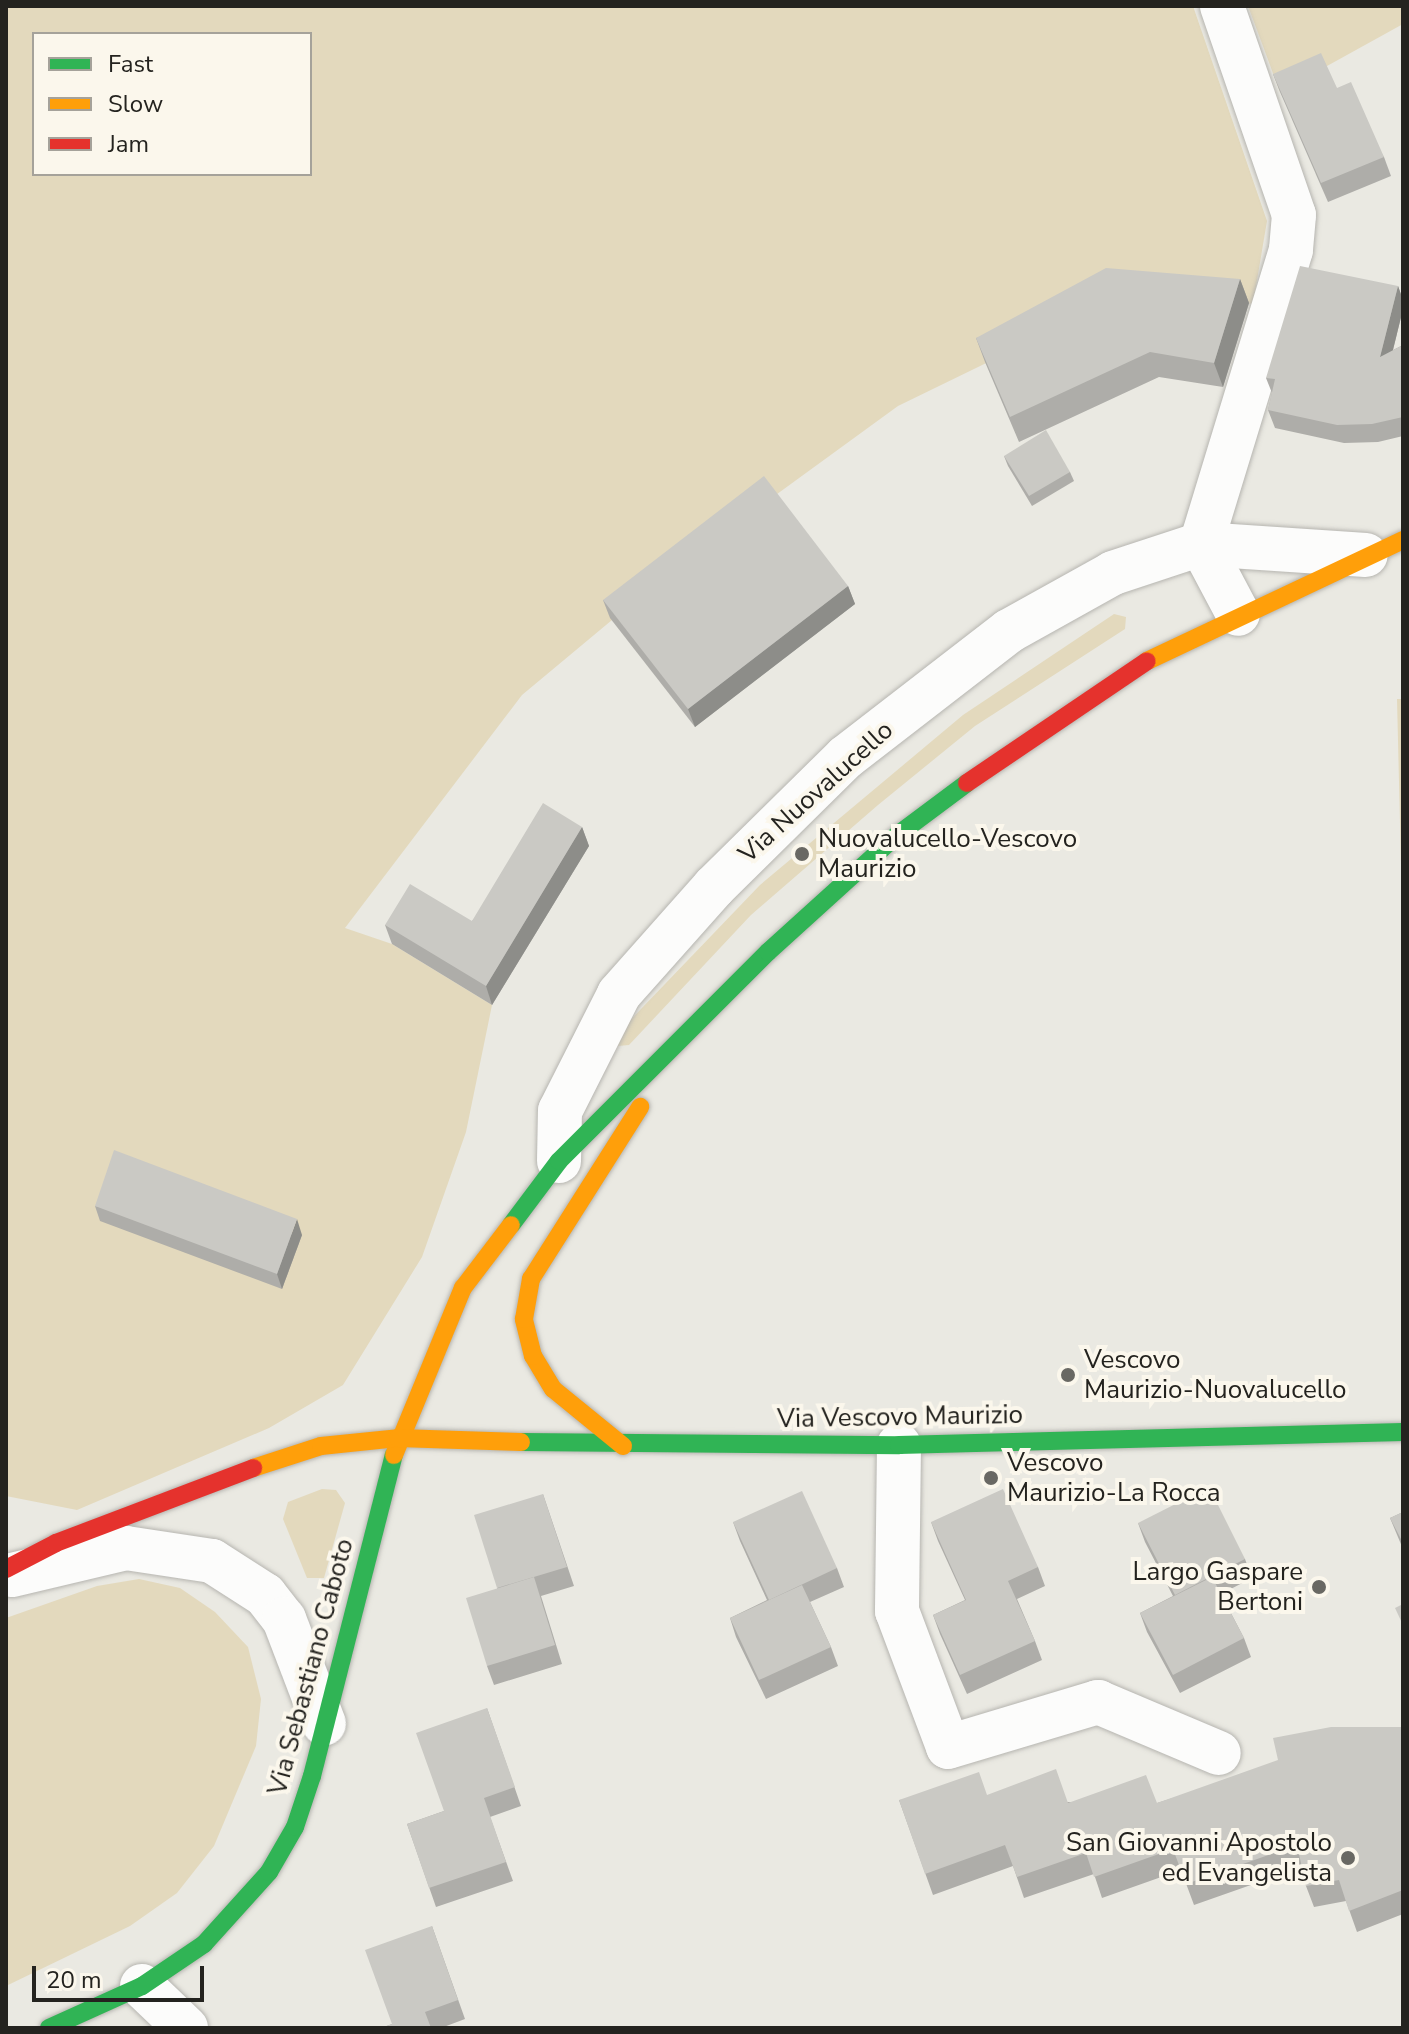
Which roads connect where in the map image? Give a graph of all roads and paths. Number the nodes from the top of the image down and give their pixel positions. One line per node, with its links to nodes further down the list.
1 (1222, 6): 2 (street)
2 (1201, 544): 3 (street); 4 (street); 6 (street, Via Nuovalucello)
3 (1385, 547): 4 (main road)
4 (1238, 614): 5 (main road)
5 (690, 1032): 6 (main road, Via Sebastiano Caboto); 10 (main road)
6 (559, 1161): 8 (main road, Via Sebastiano Caboto)
7 (1403, 1432): 9 (main road, Via Vescovo Maurizio)
8 (398, 1438): 10 (main road, Via Vescovo Maurizio); 11 (main road, Via Vescovo Maurizio); 13 (main road, Via Sebastiano Caboto)
9 (899, 1445): 10 (main road, Via Vescovo Maurizio); 14 (street)
10 (623, 1446)
11 (6, 1569)
12 (6, 1577): 13 (street)
13 (324, 1724): 15 (main road, Via Sebastiano Caboto)
14 (1219, 1753)
15 (142, 1986): 16 (main road, Via Sebastiano Caboto); 17 (street)
16 (49, 2028)
17 (186, 2028)

